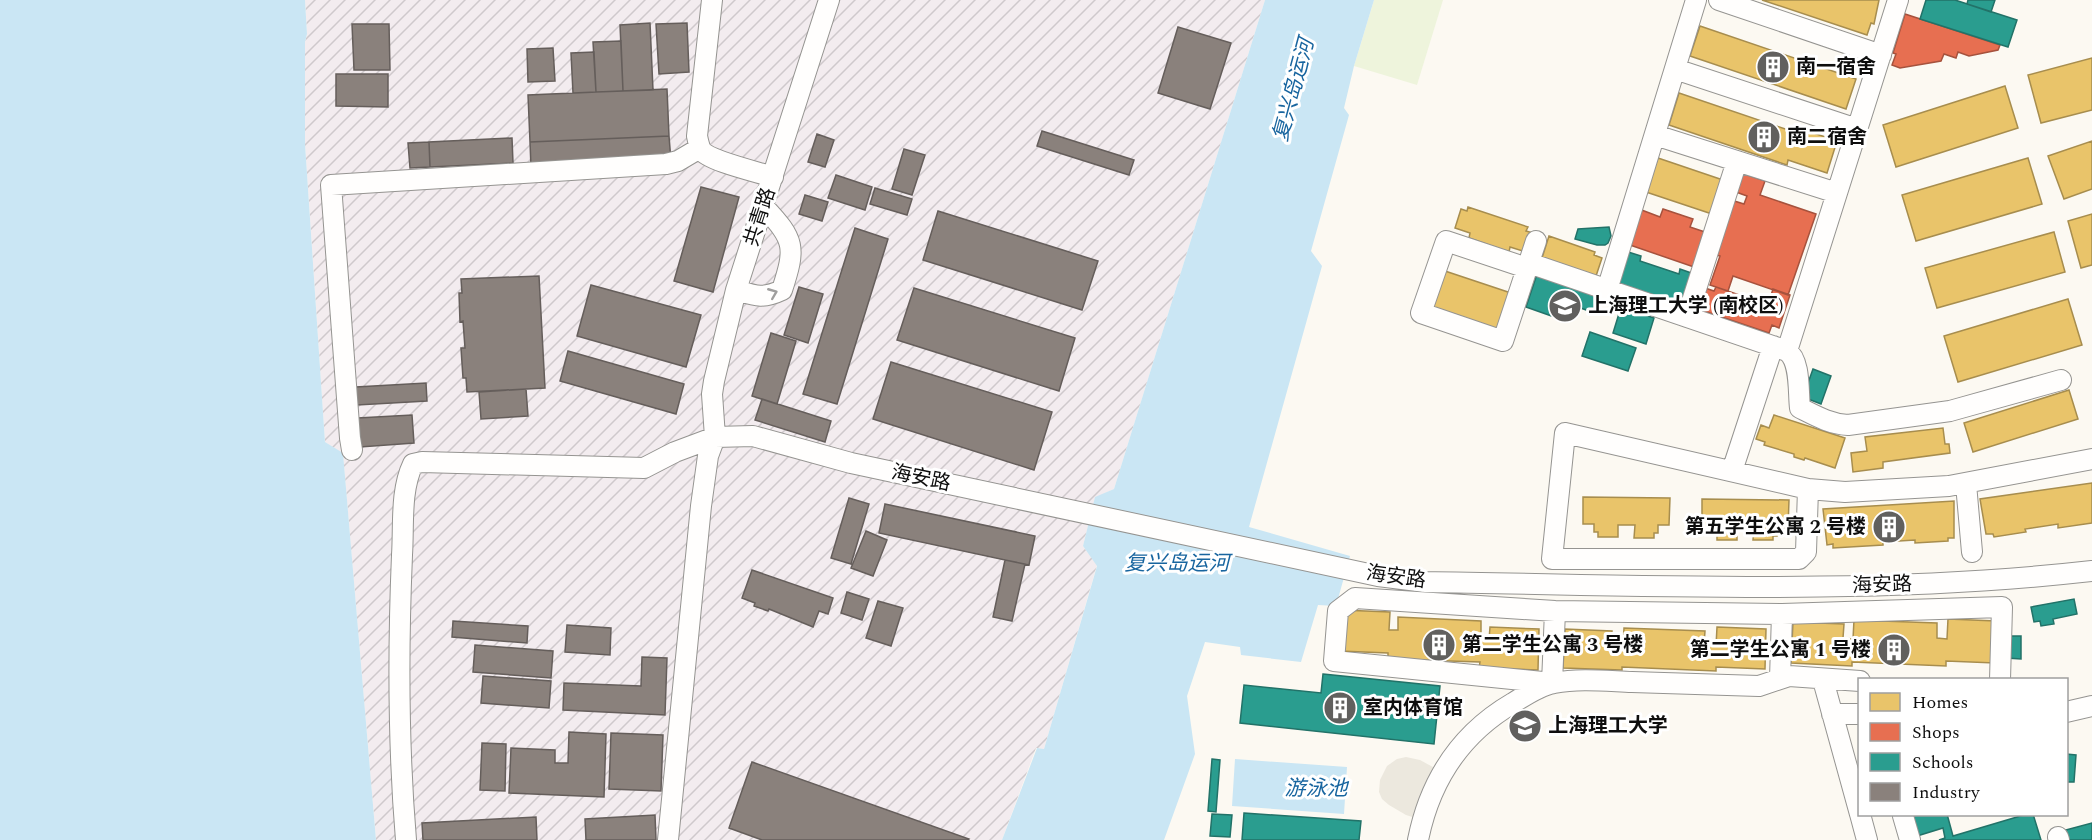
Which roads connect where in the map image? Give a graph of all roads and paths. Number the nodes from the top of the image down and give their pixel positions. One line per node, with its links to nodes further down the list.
1 (712, 0): 10 (street)
2 (829, 0): 12 (street, 共青路)
3 (1696, 0): 7 (street)
4 (1719, 0): 6 (street)
5 (1898, 0): 6 (street)
6 (1881, 55): 8 (street)
7 (1675, 69): 8 (street); 9 (street)
8 (1857, 129): 13 (street)
9 (1655, 135): 11 (street); 18 (street)
10 (700, 147): 12 (street); 23 (street)
11 (1737, 161): 13 (street); 19 (street)
12 (773, 177): 14 (street, 共青路)
13 (1837, 194): 20 (street)
14 (764, 207): 17 (street, 共青路); 17 (street, one-way to 14)
15 (1536, 241): 16 (street)
16 (1528, 266): 16 (street); 18 (street)
17 (736, 290): 22 (street, 共青路)
18 (1607, 290): 19 (street)
19 (1687, 317): 20 (street)
20 (1780, 348): 21 (street); 25 (street)
21 (2061, 380)
22 (715, 437): 29 (street, 海安路); 44 (street, 海安路); 45 (street)
23 (352, 450)
24 (2092, 459): 26 (street)
25 (1732, 471): 27 (street); 27 (street)
26 (1966, 484): 27 (street); 28 (street)
27 (1808, 489)
28 (1972, 552)
29 (2092, 570)
30 (1555, 611): 31 (street); 36 (street); 36 (street)
31 (1782, 614): 32 (street); 33 (street)
32 (1780, 678): 34 (street); 36 (street)
33 (2000, 678)
34 (1823, 680): 35 (street); 39 (street)
35 (1858, 681)
36 (1552, 683): 46 (street)
37 (2092, 706): 38 (street)
38 (2068, 712)
39 (1832, 714): 40 (street); 41 (street)
40 (1858, 714)
41 (1858, 807)
42 (1861, 816): 47 (street)
43 (1903, 816): 48 (street)
44 (406, 840)
45 (668, 840)
46 (1418, 840)
47 (1867, 840)
48 (1910, 840)

